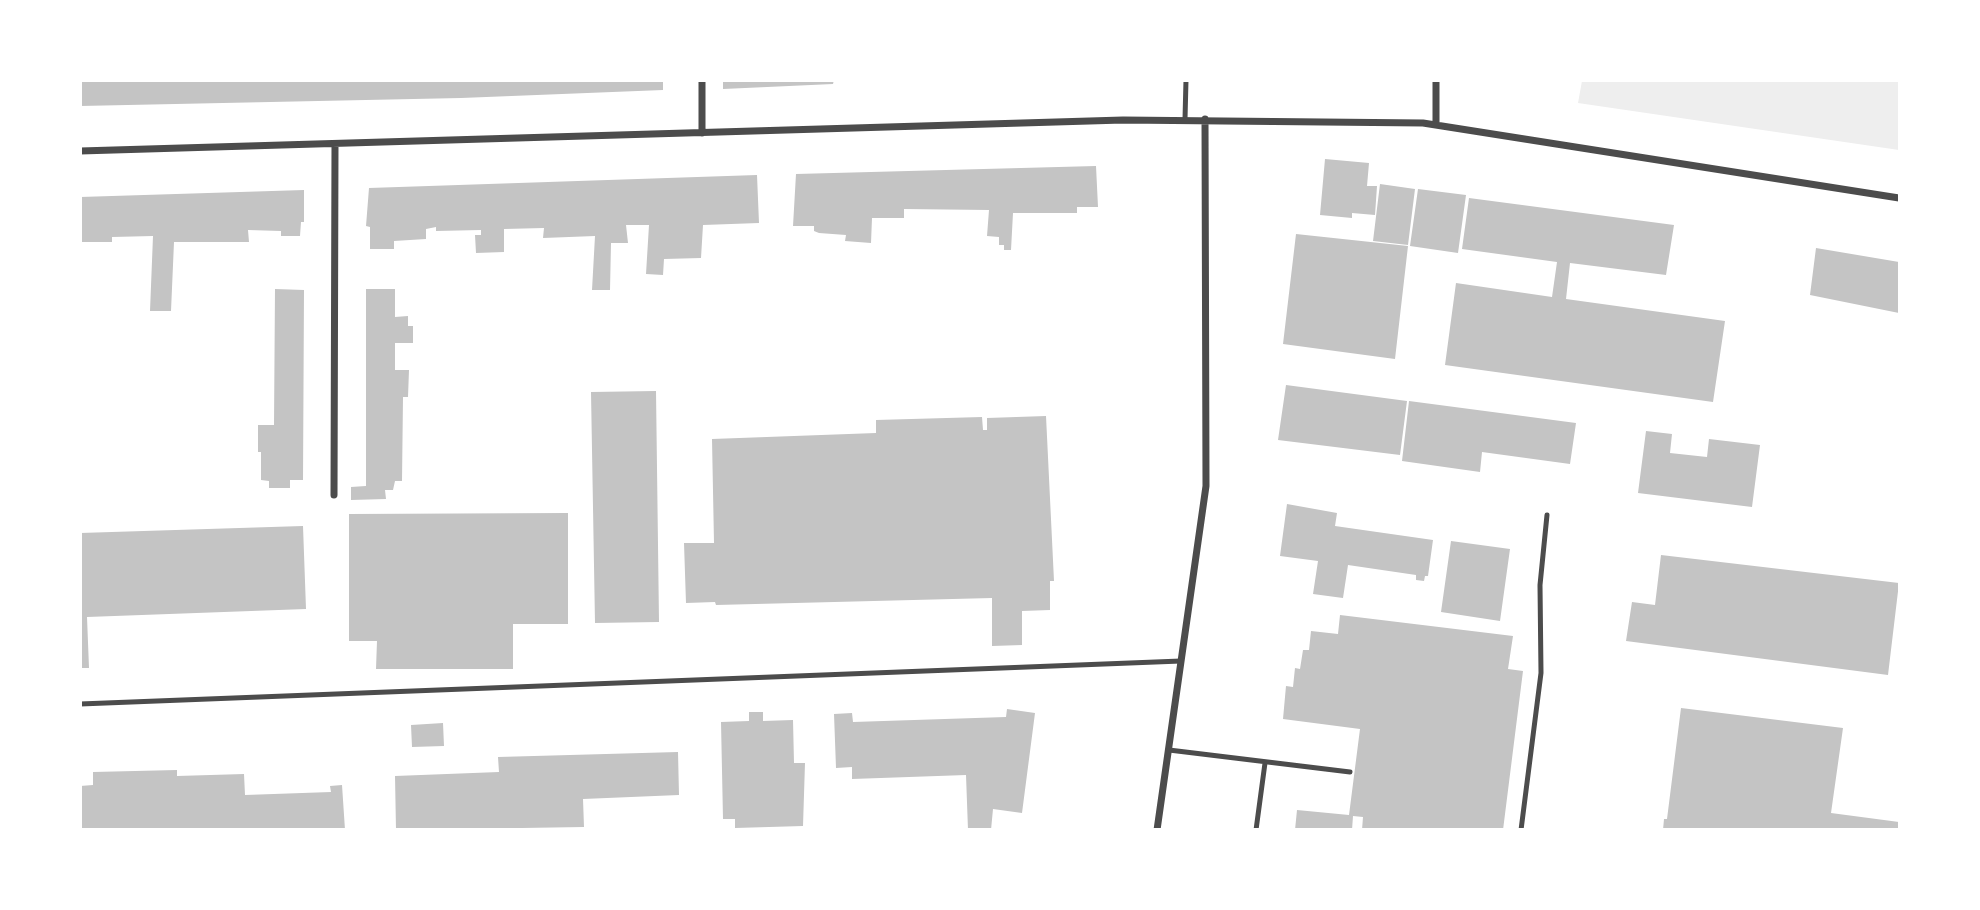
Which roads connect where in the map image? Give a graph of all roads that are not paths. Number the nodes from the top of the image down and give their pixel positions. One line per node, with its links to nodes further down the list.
1 (702, 80): 7 (street)
2 (1186, 80): 5 (lane)
3 (1436, 80): 6 (street)
4 (1205, 119): 5 (street); 6 (street); 13 (street)
5 (1185, 120): 7 (street)
6 (1436, 124): 10 (street)
7 (702, 133): 8 (street)
8 (335, 144): 9 (street); 11 (street)
9 (80, 151)
10 (1899, 198)
11 (334, 495)
12 (1547, 515): 20 (lane)
13 (1181, 662): 14 (lane); 15 (street)
14 (80, 704)
15 (1168, 751): 16 (lane); 18 (street)
16 (1265, 763): 17 (lane); 19 (lane)
17 (1350, 772)
18 (1157, 830)
19 (1256, 830)
20 (1521, 830)

